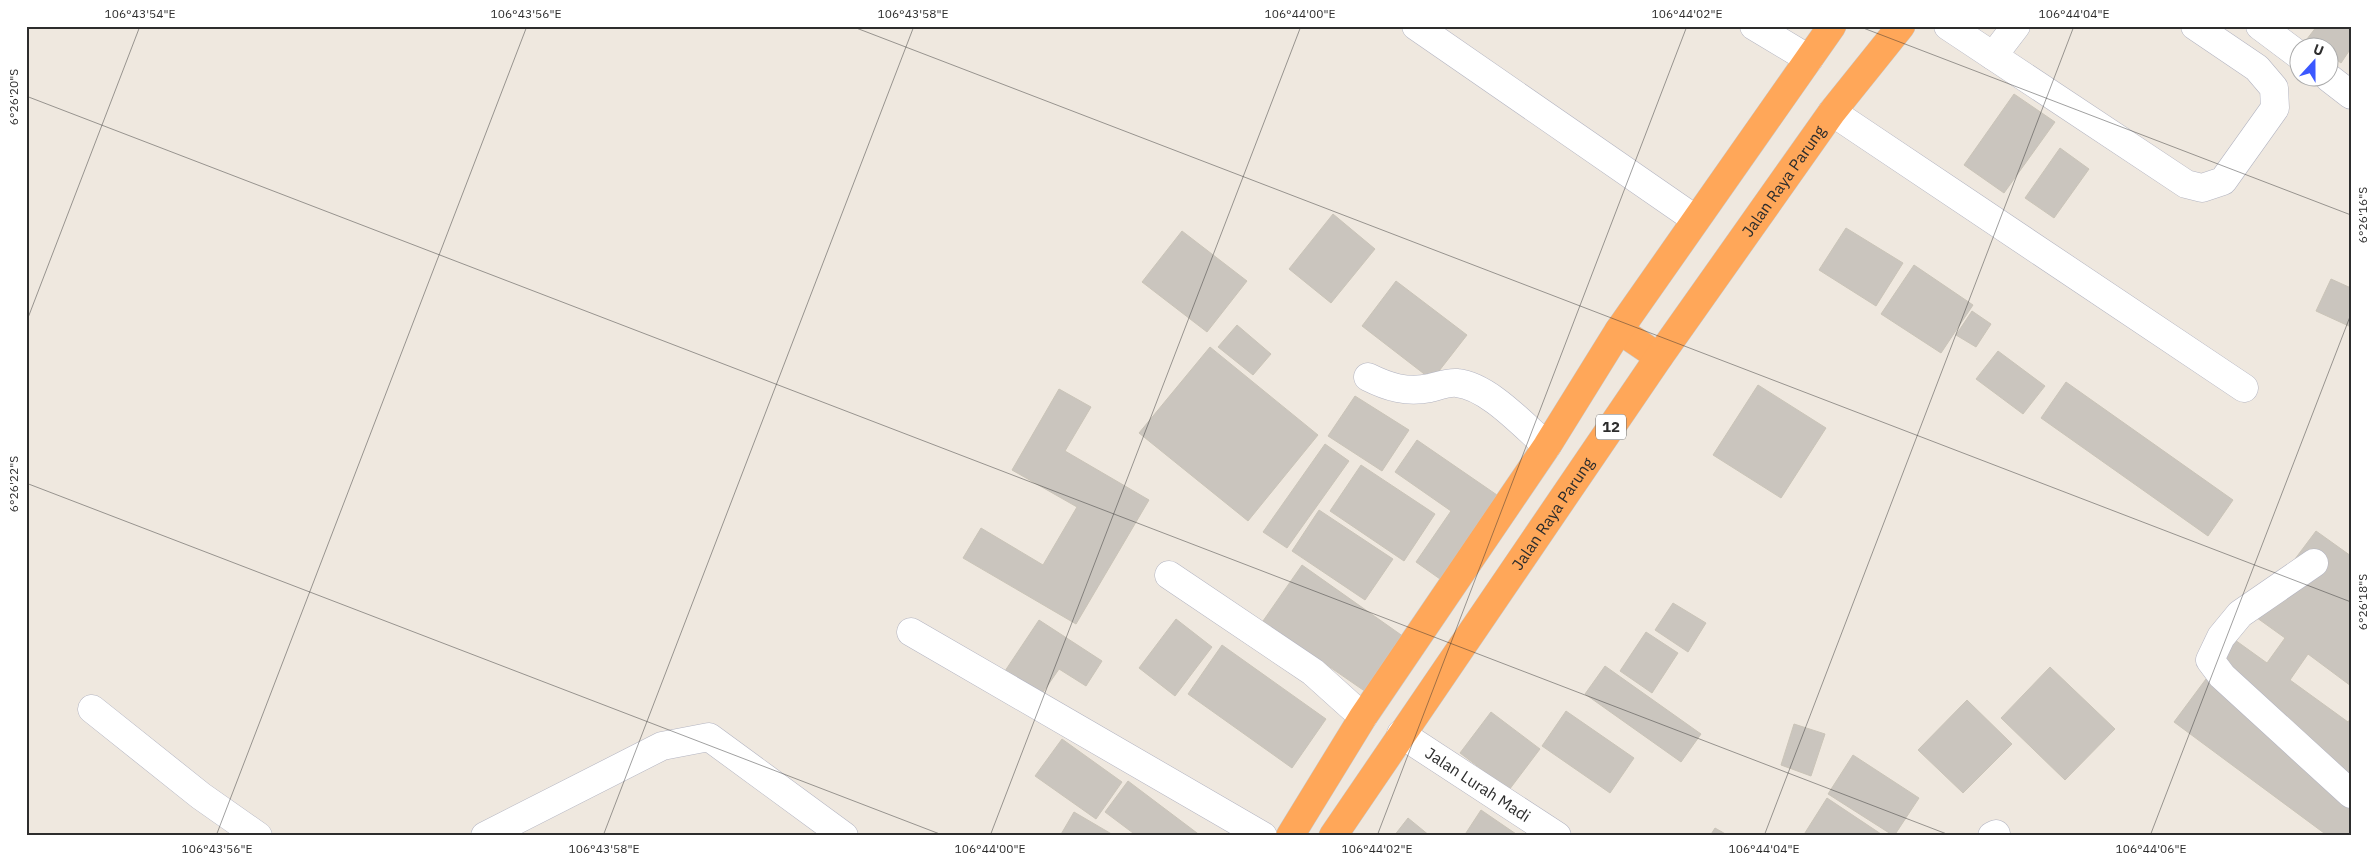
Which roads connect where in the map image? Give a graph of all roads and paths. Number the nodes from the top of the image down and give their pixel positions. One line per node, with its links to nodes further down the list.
1 (1416, 26): 15 (street)
2 (1754, 26): 11 (street)
3 (1832, 26): 11 (highway)
4 (1901, 26): 14 (highway, Jalan Raya Parung / 12)
5 (1948, 26): 10 (street)
6 (2016, 26): 10 (street)
7 (2195, 26): 10 (street)
8 (2260, 26): 9 (street)
9 (2290, 48)
10 (1993, 56)
11 (1809, 59): 15 (highway)
12 (2340, 86): 13 (street)
13 (2351, 94)
14 (1832, 112): 17 (highway, Jalan Raya Parung / 12); 19 (street)
15 (1695, 219): 16 (highway)
16 (1619, 330): 17 (highway); 20 (highway)
17 (1659, 357): 26 (highway, Jalan Raya Parung / 12)
18 (1368, 377): 20 (street)
19 (2244, 388)
20 (1547, 446): 25 (highway)
21 (2314, 563): 27 (street)
22 (1169, 575): 25 (street)
23 (911, 632): 31 (street)
24 (92, 709): 28 (street)
25 (1363, 717): 32 (highway)
26 (1401, 734): 33 (highway, Jalan Raya Parung / 12); 34 (street, Jalan Lurah Madi)
27 (2351, 794)
28 (258, 836)
29 (485, 836): 30 (street)
30 (844, 836)
31 (1263, 836)
32 (1290, 836)
33 (1333, 836)
34 (1557, 836)

